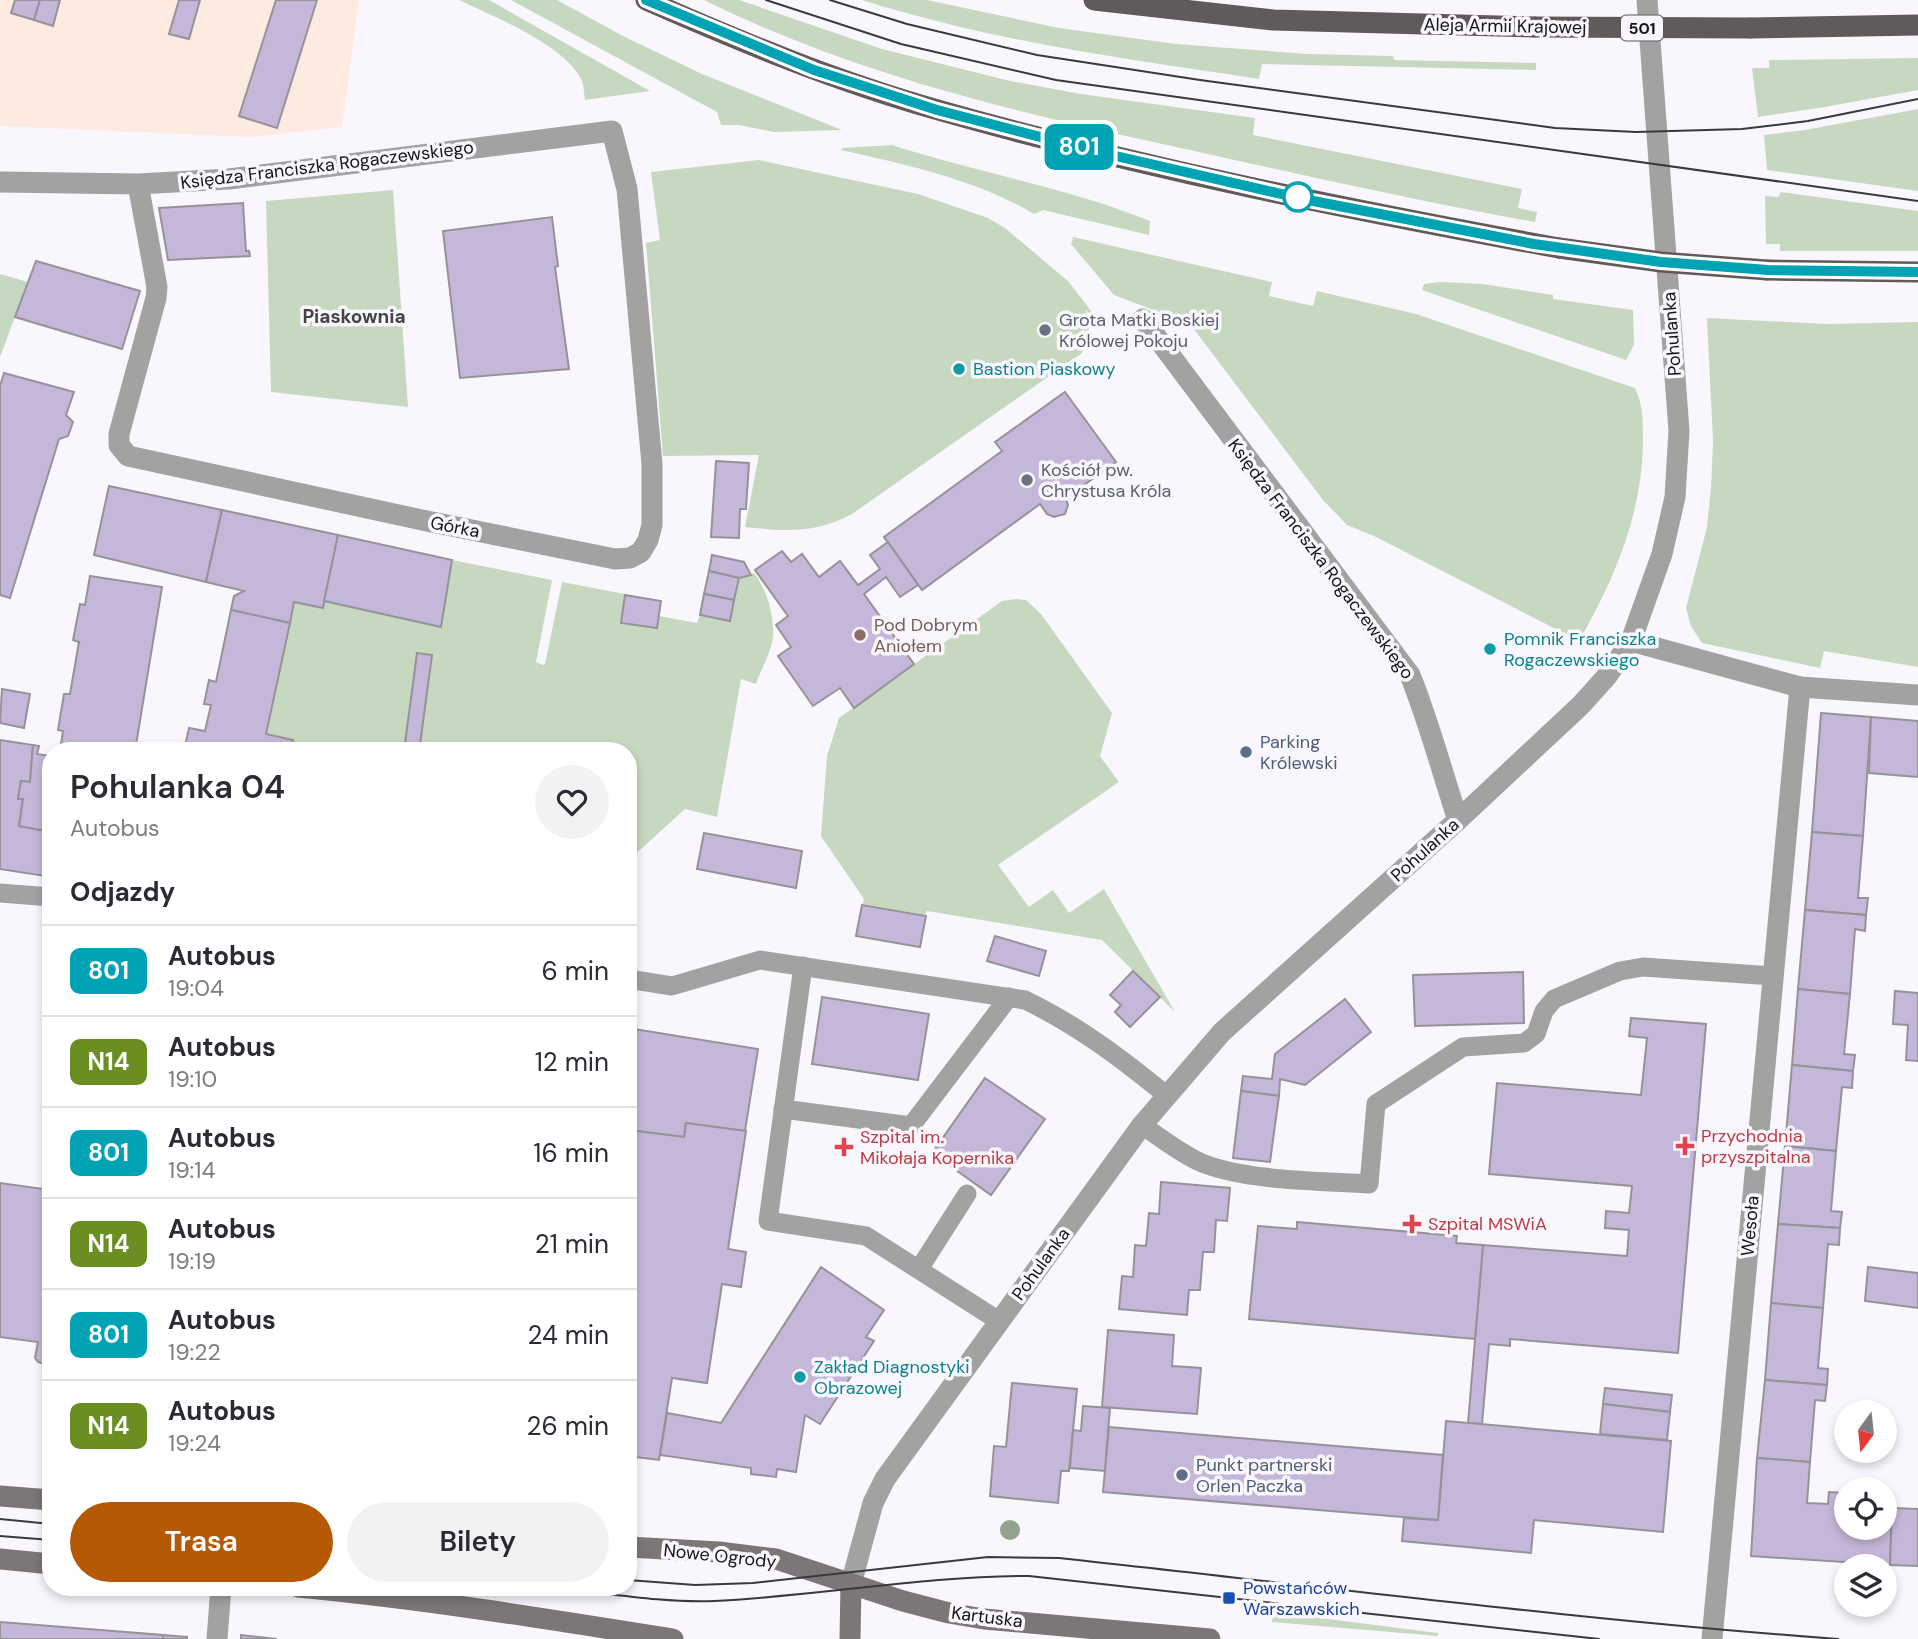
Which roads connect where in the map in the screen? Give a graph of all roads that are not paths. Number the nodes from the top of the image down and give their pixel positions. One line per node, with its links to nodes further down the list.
1 (646, 0): 8 (main road, bridge)
2 (1094, 0): 4 (main road, Aleja Armii Krajowej / 501, bridge)
3 (1647, 0): 10 (street, Pohulanka)
4 (1918, 25)
5 (612, 131): 7 (street, Księdza Franciszka Rogaczewskiego); 7 (street, Górka)
6 (0, 182): 7 (street, Księdza Franciszka Rogaczewskiego)
7 (138, 184)
8 (1918, 272)
9 (1143, 320): 13 (street, Księdza Franciszka Rogaczewskiego)
10 (1631, 641): 11 (street); 13 (street, Pohulanka)
11 (1800, 687): 12 (street); 17 (street, Wesoła)
12 (1918, 695)
13 (1458, 820): 20 (street, Pohulanka)
14 (0, 893): 15 (lane)
15 (42, 896)
16 (803, 966): 18 (lane); 19 (lane); 21 (lane)
17 (1773, 976): 22 (lane); 38 (street, Wesoła)
18 (637, 980)
19 (1009, 997): 20 (lane); 21 (lane)
20 (1166, 1095): 22 (street, Pohulanka)
21 (783, 1109): 24 (lane)
22 (1142, 1125): 25 (street, Pohulanka)
23 (967, 1194): 24 (lane)
24 (919, 1269): 25 (lane)
25 (999, 1321): 31 (street, Pohulanka)
26 (0, 1496): 27 (main road)
27 (42, 1499)
28 (637, 1547): 31 (main road, Nowe Ogrody)
29 (0, 1559): 30 (main road)
30 (42, 1563)
31 (851, 1584): 36 (main road); 37 (main road, Kartuska)
32 (220, 1596): 34 (street)
33 (381, 1596): 35 (main road)
34 (217, 1639)
35 (673, 1639)
36 (850, 1639)
37 (1210, 1639)
38 (1712, 1639)

